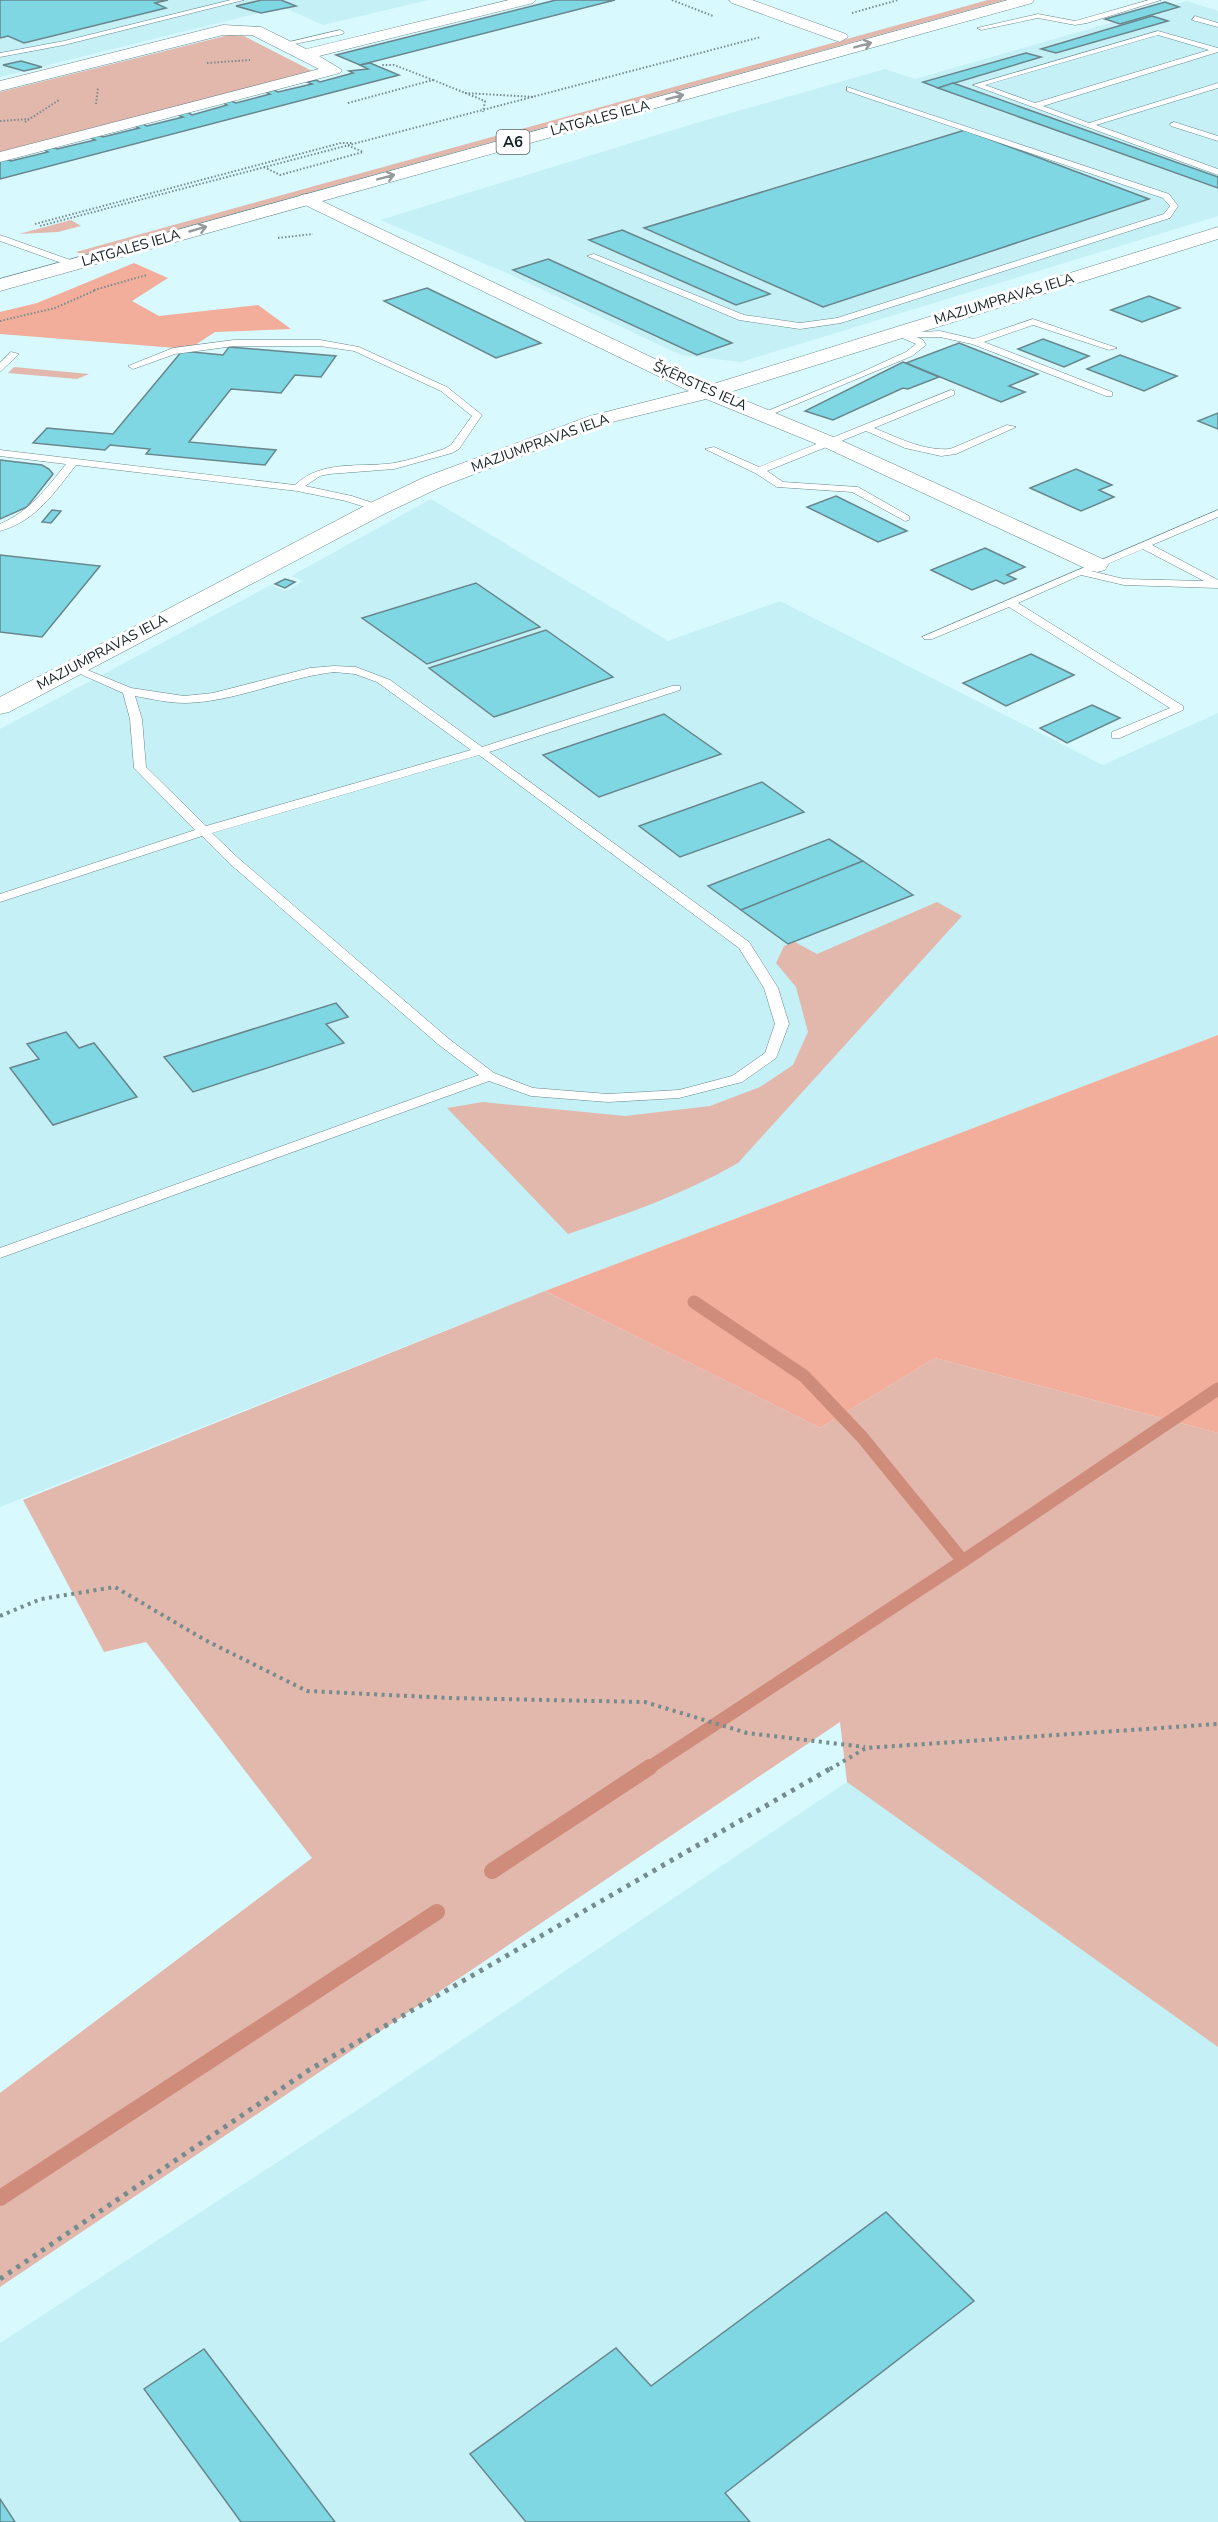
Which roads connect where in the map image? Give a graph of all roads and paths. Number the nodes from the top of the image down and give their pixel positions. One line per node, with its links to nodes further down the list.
1 (240, 0): 17 (lane)
2 (528, 0): 16 (street)
3 (737, 0): 9 (street)
4 (898, 0): 9 (path)
5 (974, 0): 13 (highway, LATGALES IELA / A6)
6 (1026, 0): 42 (highway, LATGALES IELA / A6, one-way to 6)
7 (1157, 0): 11 (lane)
8 (1195, 18): 10 (lane)
9 (807, 25): 13 (street); 25 (path)
10 (1218, 25)
11 (981, 28)
12 (340, 32): 14 (lane)
13 (840, 37): 43 (highway, LATGALES IELA / A6)
14 (285, 44): 16 (street); 21 (street)
15 (1217, 50): 27 (lane); 27 (lane)
16 (308, 54): 38 (street)
17 (0, 55)
18 (374, 64): 19 (path)
19 (433, 80): 23 (path); 26 (path)
20 (1218, 85): 33 (lane)
21 (0, 86)
22 (850, 89): 52 (lane)
23 (465, 93): 25 (path); 28 (path)
24 (64, 96): 29 (path)
25 (539, 97): 28 (path)
26 (348, 103)
27 (1034, 106): 33 (lane)
28 (483, 112): 35 (path)
29 (30, 119): 30 (path); 31 (path)
30 (0, 121)
31 (22, 124)
32 (1174, 124): 34 (lane)
33 (1089, 125): 41 (lane)
34 (1218, 139)
35 (360, 142): 36 (path); 37 (path)
36 (341, 143): 37 (path); 39 (path)
37 (348, 146): 40 (path); 40 (path)
38 (0, 157)
39 (259, 164): 40 (path); 44 (path)
40 (264, 167): 45 (path)
41 (1218, 172)
42 (307, 199): 54 (highway, LATGALES IELA / A6, one-way to 42); 66 (street, ŠĶĒRSTES IELA)
43 (232, 202)
44 (34, 224)
45 (28, 229)
46 (1218, 233): 60 (street, MAZJUMPRAVAS IELA)
47 (315, 234): 49 (path)
48 (0, 238): 51 (lane)
49 (276, 238)
50 (75, 243): 51 (highway, LATGALES IELA)
51 (42, 251): 53 (highway, LATGALES IELA); 54 (lane)
52 (591, 256)
53 (10, 259)
54 (73, 264): 56 (highway, LATGALES IELA / A6)
55 (153, 274): 57 (path)
56 (0, 285)
57 (99, 289): 58 (path); 59 (path)
58 (76, 293)
59 (0, 321)
60 (900, 333): 61 (lane); 66 (street, MAZJUMPRAVAS IELA); 69 (lane)
61 (975, 342): 62 (lane); 68 (lane)
62 (1112, 348)
63 (14, 354): 65 (lane)
64 (133, 366): 77 (lane)
65 (0, 369)
66 (708, 392): 69 (street, ŠĶĒRSTES IELA); 78 (street, MAZJUMPRAVAS IELA)
67 (951, 393): 71 (lane)
68 (1109, 394)
69 (765, 414): 72 (street, ŠĶĒRSTES IELA)
70 (1011, 427): 71 (lane)
71 (867, 428): 72 (lane)
72 (831, 443): 76 (lane); 83 (street, ŠĶĒRSTES IELA)
73 (710, 449): 76 (lane)
74 (0, 453): 75 (lane)
75 (73, 462): 77 (lane); 81 (lane)
76 (759, 471): 80 (lane)
77 (297, 488): 78 (lane)
78 (378, 508): 87 (street, MAZJUMPRAVAS IELA)
79 (1218, 513): 82 (lane)
80 (905, 518)
81 (0, 528)
82 (1143, 545): 83 (lane); 84 (lane)
83 (1089, 568): 84 (lane); 85 (lane)
84 (1218, 585)
85 (1009, 602): 86 (lane); 91 (lane)
86 (928, 637)
87 (73, 667): 89 (lane); 90 (street, MAZJUMPRAVAS IELA)
88 (675, 688): 92 (lane)
89 (128, 691): 92 (lane); 93 (lane)
90 (0, 707)
91 (1116, 735)
92 (481, 752): 93 (lane); 95 (lane)
93 (204, 831): 94 (lane); 95 (lane)
94 (0, 898)
95 (489, 1076): 96 (lane)
96 (0, 1253)
97 (0, 1616): 99 (path)
98 (1218, 1724): 99 (path)
99 (866, 1748): 100 (path)
100 (0, 2279)

